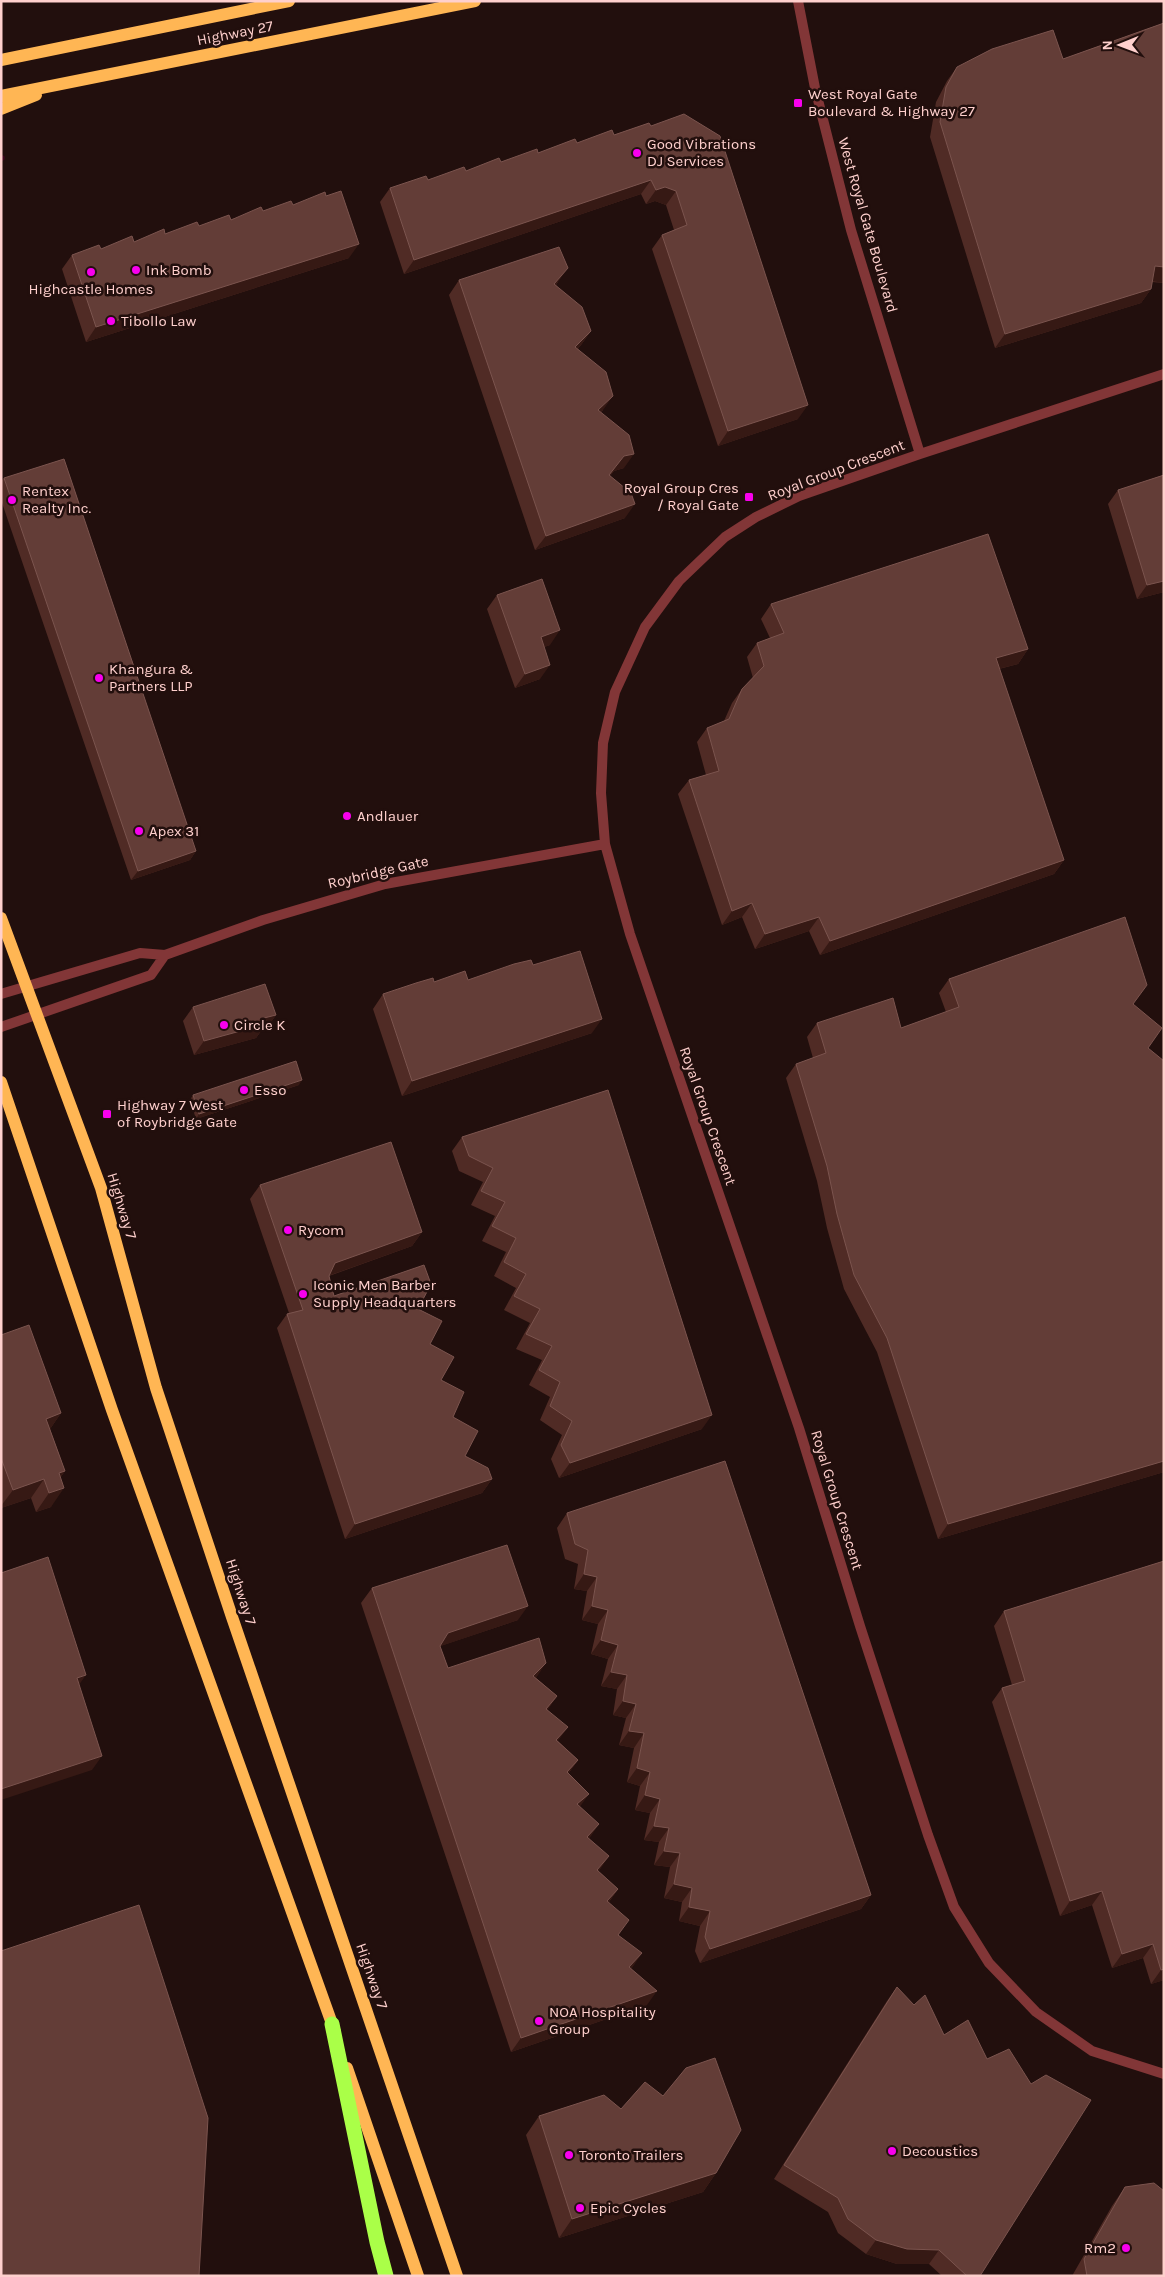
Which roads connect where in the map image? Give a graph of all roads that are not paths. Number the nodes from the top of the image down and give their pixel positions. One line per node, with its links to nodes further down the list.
1 (289, 1): 4 (main road, Highway 27)
2 (475, 1): 7 (main road, Highway 27)
3 (798, 1): 11 (street, West Royal Gate Boulevard)
4 (56, 48): 5 (main road); 6 (main road, Highway 27)
5 (1, 51)
6 (1, 60)
7 (66, 84): 8 (main road, Highway 27); 9 (main road)
8 (1, 96)
9 (1, 109)
10 (1164, 374): 11 (street, Royal Group Crescent)
11 (920, 454): 12 (street, Royal Group Crescent)
12 (605, 844): 14 (street, Roybridge Gate); 21 (street, Royal Group Crescent)
13 (1, 918): 15 (main road, Highway 7)
14 (165, 955): 15 (street, Roybridge Gate); 17 (street)
15 (26, 985): 16 (street, Roybridge Gate); 17 (main road, Highway 7)
16 (1, 994)
17 (37, 1016): 18 (street); 24 (main road, Highway 7)
18 (1, 1027)
19 (1, 1082): 20 (main road)
20 (332, 2024): 22 (highway); 23 (main road)
21 (1164, 2074)
22 (386, 2276)
23 (418, 2276)
24 (457, 2276)

